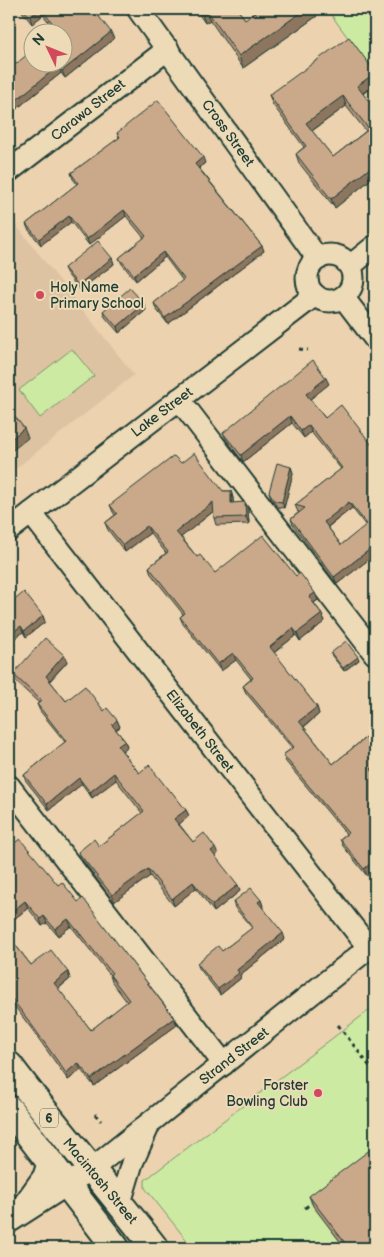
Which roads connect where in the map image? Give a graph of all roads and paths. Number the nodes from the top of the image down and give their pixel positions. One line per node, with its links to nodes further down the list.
1 (138, 9): 2 (street, Cross Street)
2 (168, 49): 3 (street, Carawa Street); 5 (street, Cross Street)
3 (9, 171)
4 (375, 246): 6 (street)
5 (318, 259): 6 (street); 7 (street)
6 (350, 266): 8 (street)
7 (314, 295): 8 (street); 12 (street, Lake Street)
8 (343, 297): 9 (street)
9 (375, 339)
10 (299, 349): 11 (path)
11 (308, 350)
12 (179, 399): 13 (street, Lake Street); 15 (street)
13 (31, 513): 14 (street, Lake Street); 17 (street, Elizabeth Street)
14 (9, 530)
15 (375, 654)
16 (9, 786): 19 (street)
17 (372, 946): 19 (street, Strand Street)
18 (338, 1025): 21 (path)
19 (224, 1064): 25 (street, Strand Street)
20 (9, 1065): 27 (main road, Macintosh Street / 6)
21 (375, 1073)
22 (9, 1109): 26 (main road, Macintosh Street / 6)
23 (95, 1114): 24 (path)
24 (101, 1121)
25 (150, 1123): 27 (street, Strand Street); 30 (street)
26 (48, 1163): 28 (main road, Macintosh Street / 6); 32 (street)
27 (93, 1168): 28 (street, Strand Street); 30 (main road, Macintosh Street / 6)
28 (67, 1186): 32 (street, Strand Street); 33 (main road, Macintosh Street / 6)
29 (321, 1196): 31 (path)
30 (120, 1203): 34 (main road, Macintosh Street / 6)
31 (306, 1208)
32 (11, 1221)
33 (116, 1248)
34 (155, 1248)

